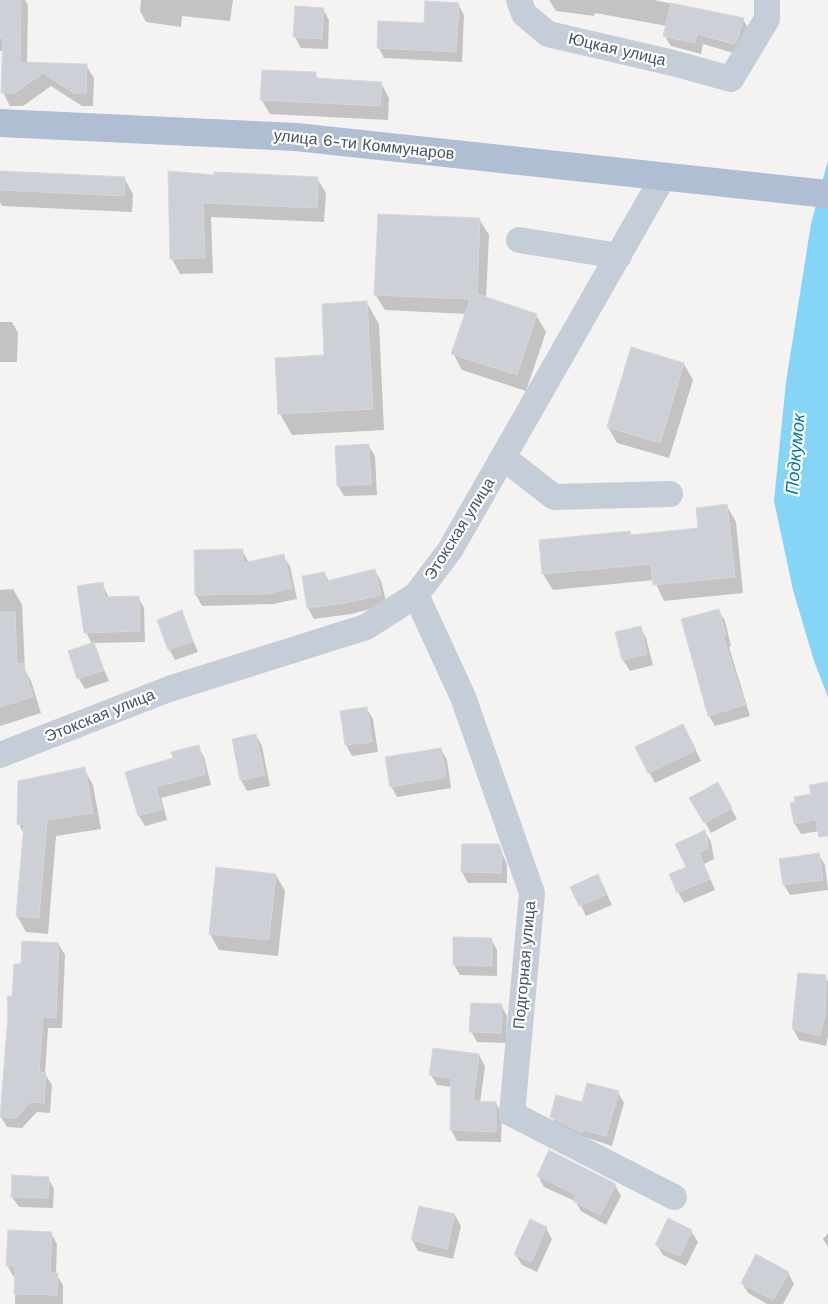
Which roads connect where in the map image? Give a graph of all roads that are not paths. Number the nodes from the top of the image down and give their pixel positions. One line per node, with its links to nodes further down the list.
1 (519, 0): 2 (street, Юцкая улица)
2 (767, 0)
3 (0, 123): 4 (main road, улица 6-ти Коммунаров)
4 (663, 177): 5 (main road, улица 6-ти Коммунаров); 7 (street, Этокская улица)
5 (828, 194)
6 (519, 240): 7 (street)
7 (618, 256): 8 (street, Этокская улица)
8 (504, 458): 9 (street); 10 (street, Этокская улица)
9 (670, 494)
10 (416, 595): 11 (street, Этокская улица); 12 (street, Подгорная улица)
11 (0, 755)
12 (674, 1197)

